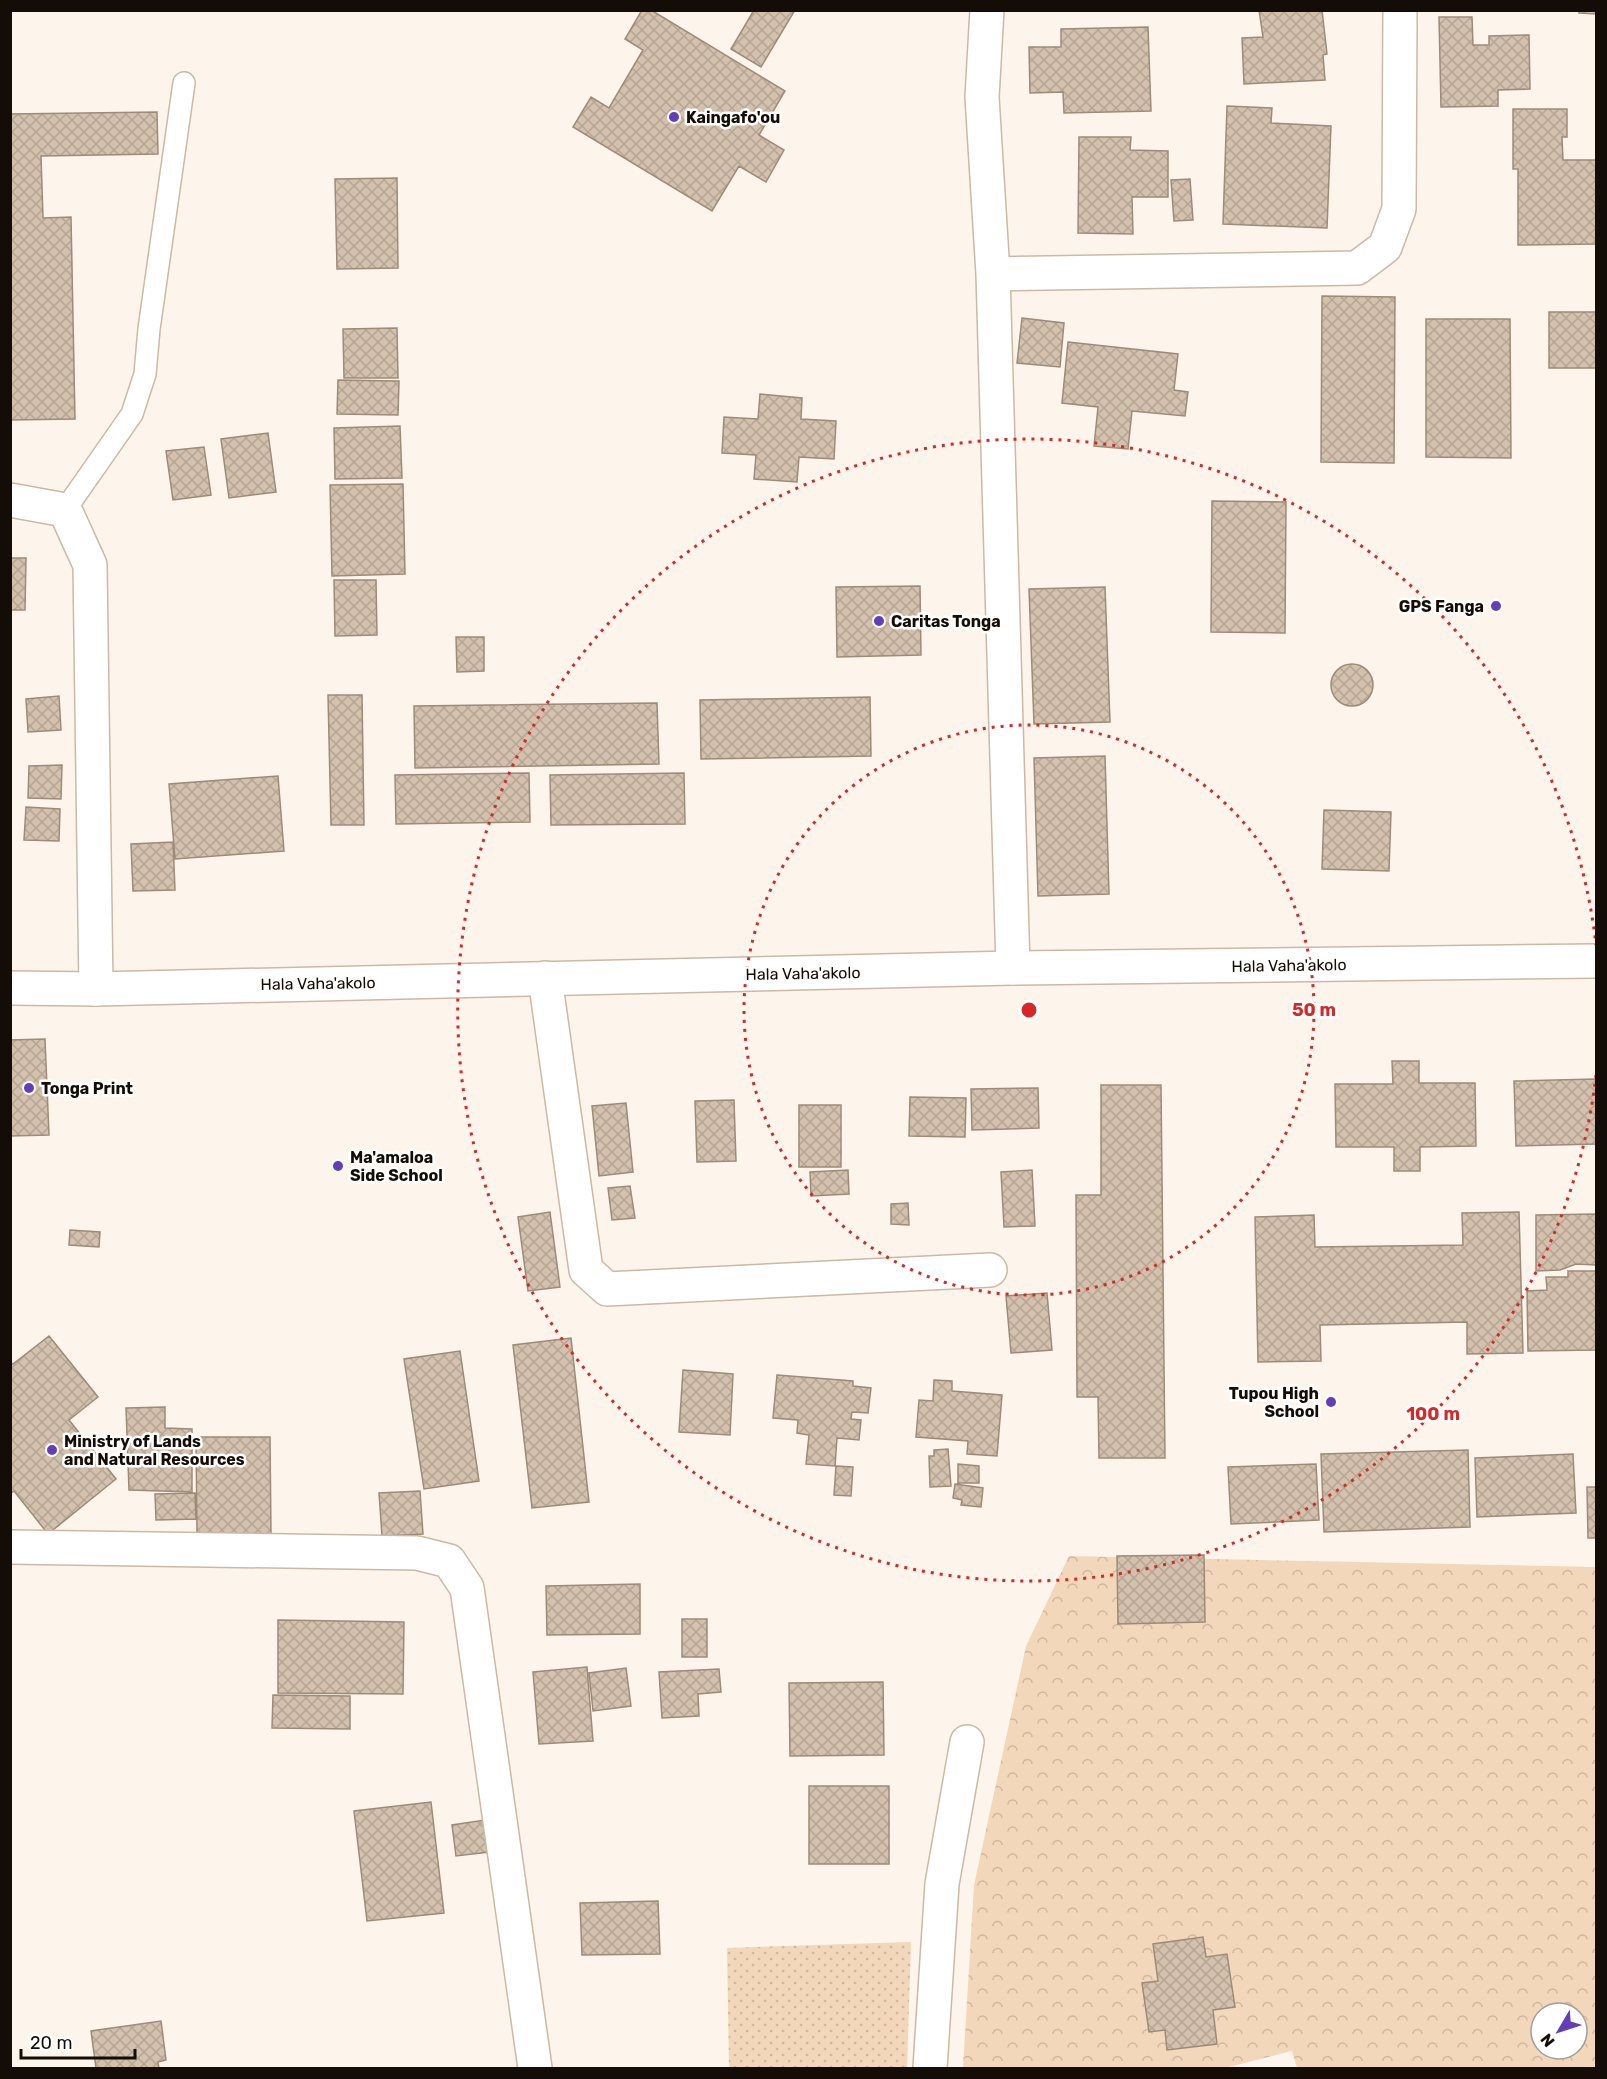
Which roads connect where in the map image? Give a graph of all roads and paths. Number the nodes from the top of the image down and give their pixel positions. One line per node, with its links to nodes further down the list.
1 (987, 10): 4 (street)
2 (1401, 10): 4 (street)
3 (184, 83): 6 (lane)
4 (993, 274): 8 (street)
5 (10, 500): 6 (street)
6 (65, 510): 11 (street)
7 (1596, 961): 8 (street, Hala Vaha'akolo)
8 (1013, 968): 9 (street, Hala Vaha'akolo)
9 (545, 978): 11 (street, Hala Vaha'akolo); 12 (street)
10 (10, 988): 11 (street, Hala Vaha'akolo)
11 (96, 988)
12 (990, 1270)
13 (10, 1547): 15 (street)
14 (967, 1742): 16 (street)
15 (535, 2068)
16 (930, 2068)

